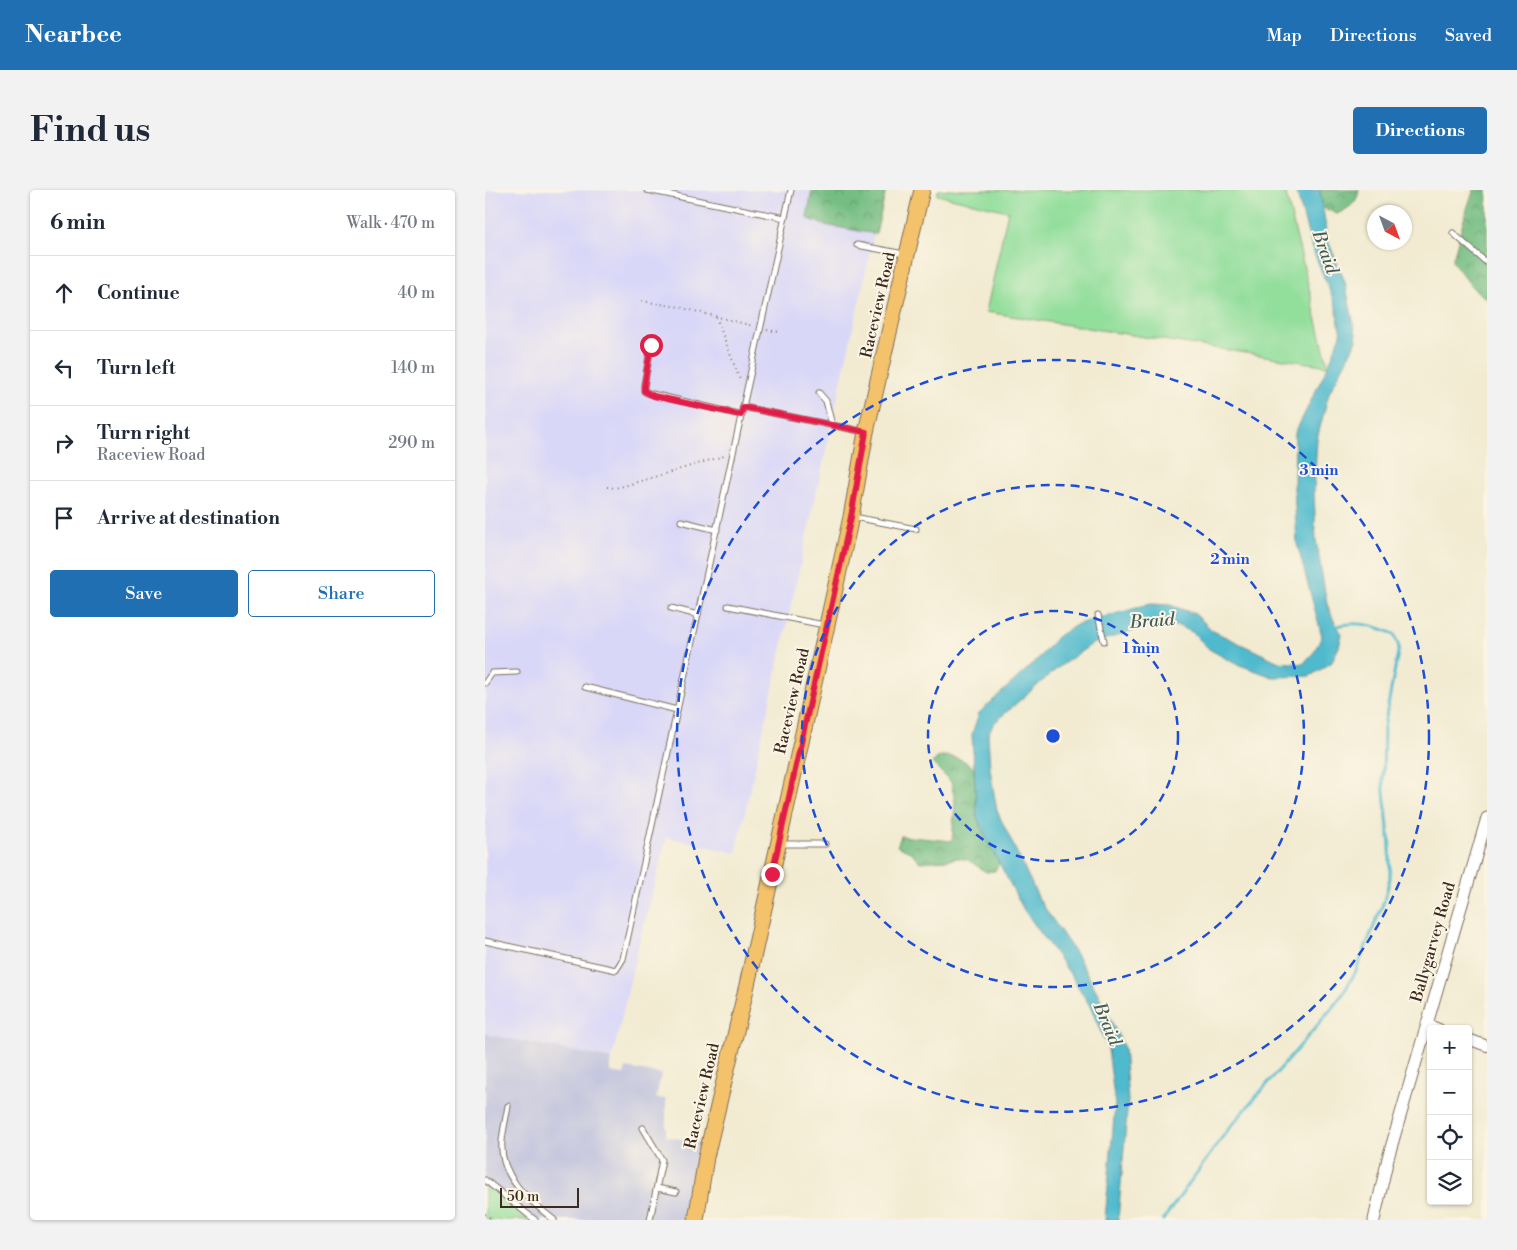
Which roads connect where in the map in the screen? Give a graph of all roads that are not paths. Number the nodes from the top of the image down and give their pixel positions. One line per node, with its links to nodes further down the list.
1 (647, 190): 4 (lane)
2 (791, 190): 4 (lane)
3 (922, 190): 7 (main road, Raceview Road)
4 (785, 218): 11 (lane)
5 (1453, 234): 8 (lane)
6 (857, 245): 7 (lane)
7 (907, 254): 14 (main road, Raceview Road)
8 (1487, 263)
9 (651, 345): 12 (lane)
10 (819, 393): 13 (lane)
11 (743, 407): 12 (lane); 13 (lane)
12 (741, 415): 18 (lane)
13 (832, 425): 14 (lane)
14 (866, 432): 15 (main road, Raceview Road)
15 (851, 517): 17 (lane); 23 (main road, Raceview Road)
16 (681, 521): 18 (lane)
17 (917, 529)
18 (717, 530): 21 (lane)
19 (728, 606): 23 (lane)
20 (671, 608): 21 (lane)
21 (698, 615): 28 (lane)
22 (1098, 615): 24 (lane)
23 (827, 626): 30 (main road, Raceview Road)
24 (1104, 641)
25 (517, 672): 26 (lane)
26 (485, 683)
27 (585, 687): 28 (lane)
28 (677, 710): 32 (lane)
29 (1487, 818): 33 (street, Ballygarvey Road)
30 (779, 844): 31 (lane); 44 (main road, Raceview Road)
31 (825, 844)
32 (485, 940)
33 (1427, 1024): 45 (street, Ballygarvey Road)
34 (1472, 1040): 35 (street)
35 (1487, 1046)
36 (508, 1106): 42 (lane)
37 (643, 1128): 39 (lane)
38 (485, 1180): 41 (lane)
39 (657, 1188): 40 (lane); 43 (lane)
40 (676, 1192)
41 (535, 1220)
42 (554, 1220)
43 (650, 1220)
44 (696, 1220)
45 (1374, 1220)

